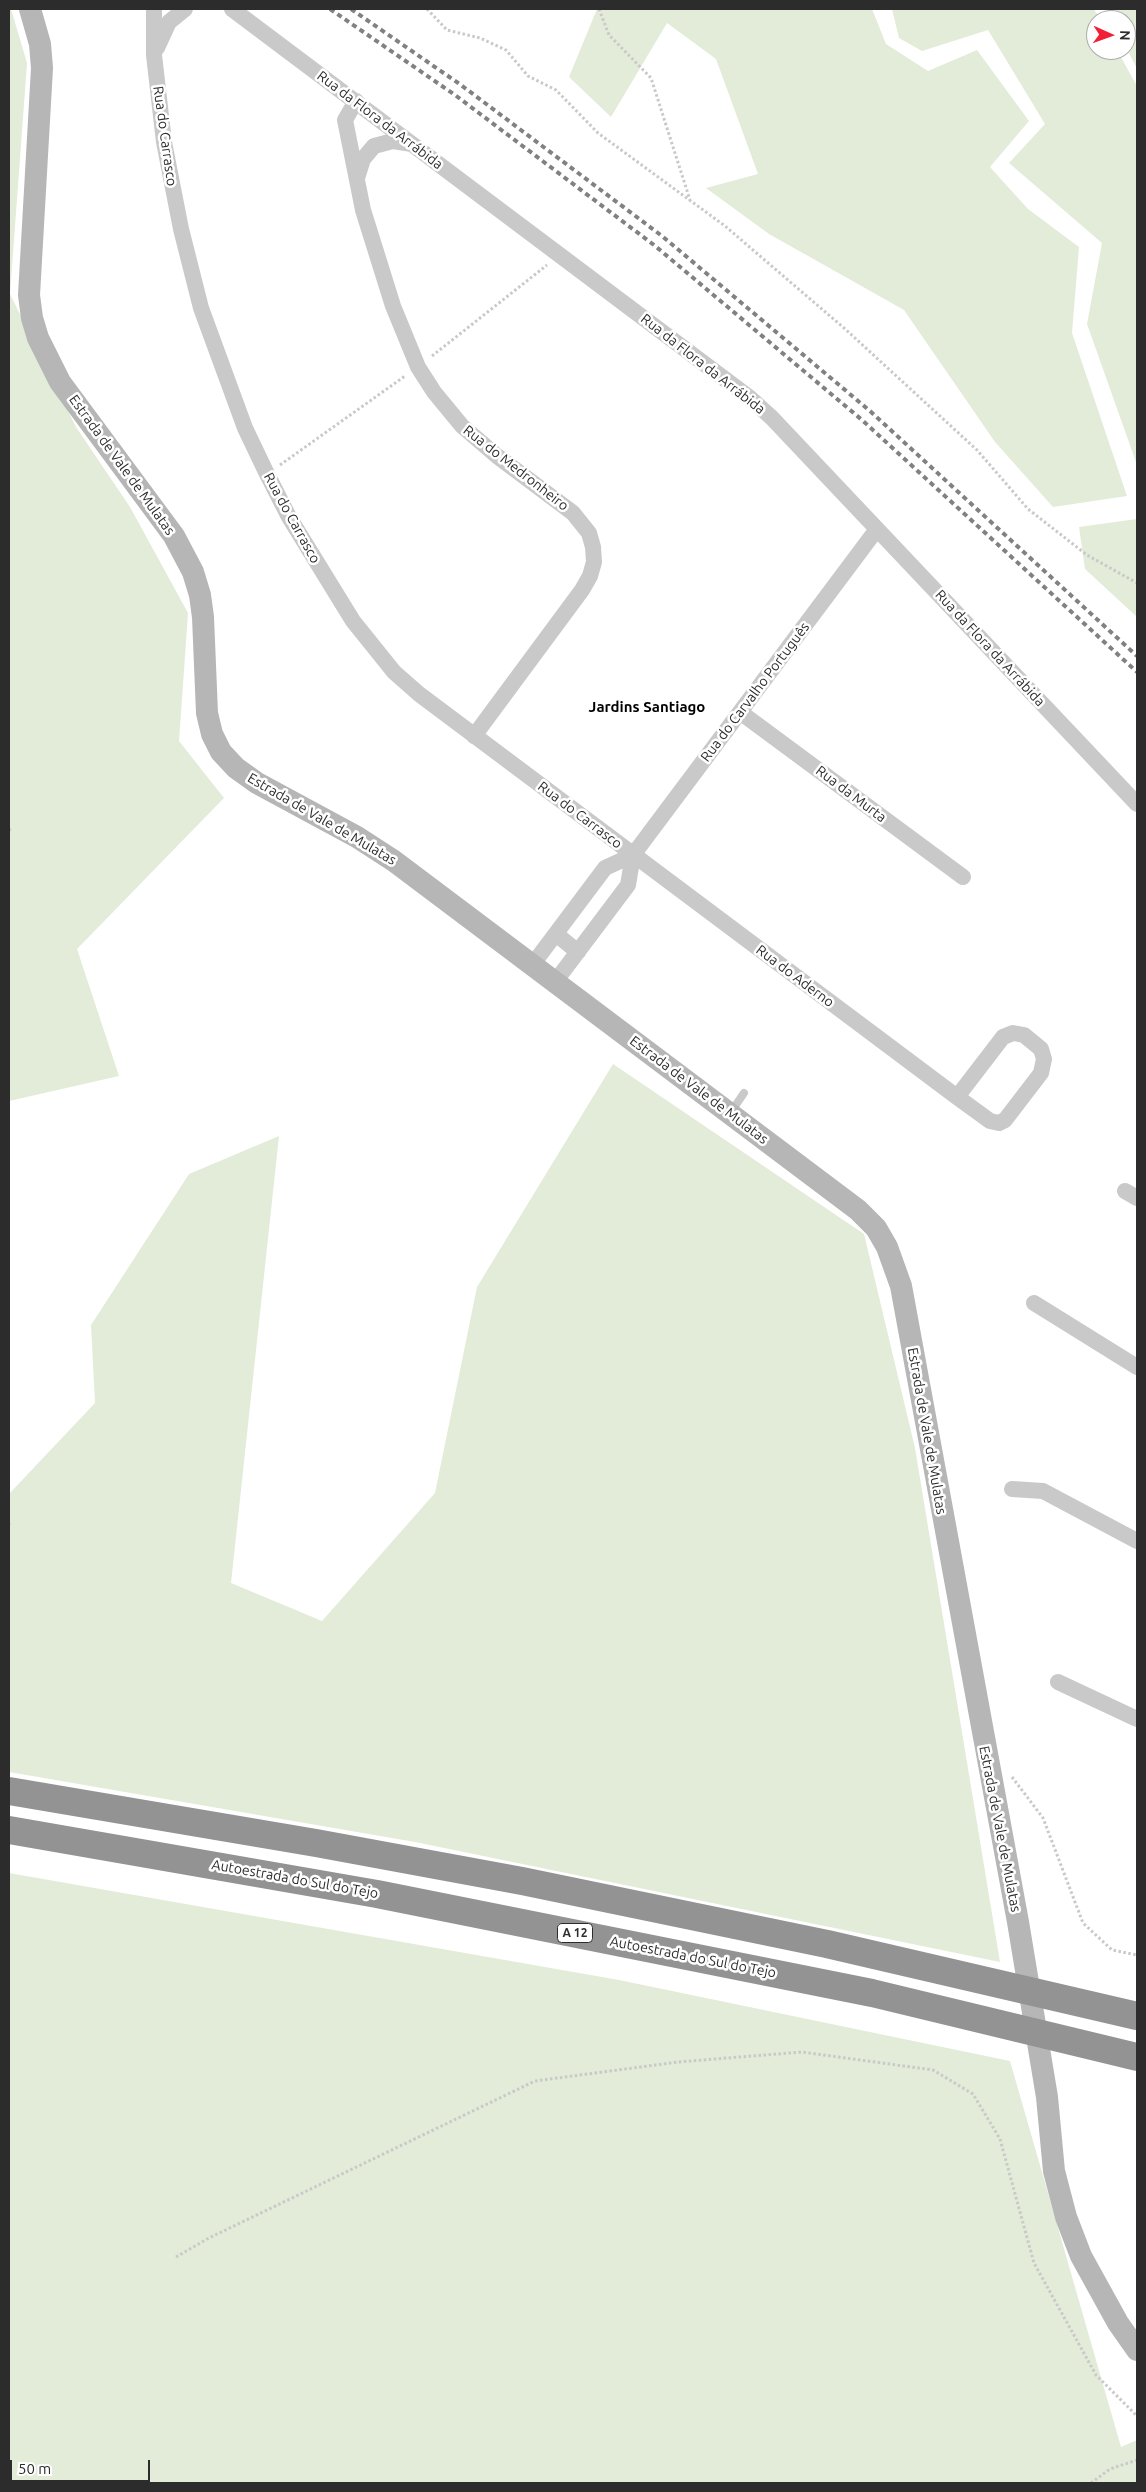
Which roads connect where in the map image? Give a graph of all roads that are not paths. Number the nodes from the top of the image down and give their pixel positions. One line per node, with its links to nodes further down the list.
1 (30, 9): 17 (street, Estrada de Vale de Mulatas)
2 (154, 9): 5 (street, Rua do Carrasco)
3 (185, 9): 5 (street)
4 (233, 10): 6 (street, Rua da Flora da Arrábida)
5 (154, 55): 11 (street, Rua do Carrasco)
6 (356, 101): 7 (street, Rua da Flora da Arrábida); 8 (street, Rua do Medronheiro)
7 (413, 144): 8 (street); 9 (street, Rua da Flora da Arrábida)
8 (356, 180): 11 (street, Rua do Medronheiro)
9 (877, 529): 10 (street, Rua do Carvalho Português); 12 (street, Rua da Flora da Arrábida)
10 (740, 712): 13 (street, Rua do Carvalho Português); 14 (street, Rua da Murta)
11 (474, 736): 13 (street, Rua do Carrasco)
12 (1137, 804)
13 (633, 855): 15 (street, Rua do Carvalho Português); 16 (street, Rua do Carvalho Português); 20 (street, Rua do Aderno)
14 (963, 877)
15 (556, 934): 16 (street); 17 (street, Rua do Carvalho Português)
16 (578, 952): 18 (street, Rua do Carvalho Português)
17 (533, 964): 18 (street, Estrada de Vale de Mulatas)
18 (556, 982): 21 (street, Estrada de Vale de Mulatas)
19 (744, 1093): 21 (lane)
20 (957, 1097): 20 (street, Rua do Aderno)
21 (730, 1114): 32 (street, Estrada de Vale de Mulatas)
22 (1034, 1303): 23 (street)
23 (1137, 1367)
24 (1012, 1489): 25 (street)
25 (1137, 1541)
26 (1058, 1682): 27 (street)
27 (1137, 1719)
28 (9, 1791): 30 (highway)
29 (9, 1830): 31 (highway, Autoestrada do Sul do Tejo / A 12)
30 (1137, 2016)
31 (1137, 2057)
32 (1137, 2350)

